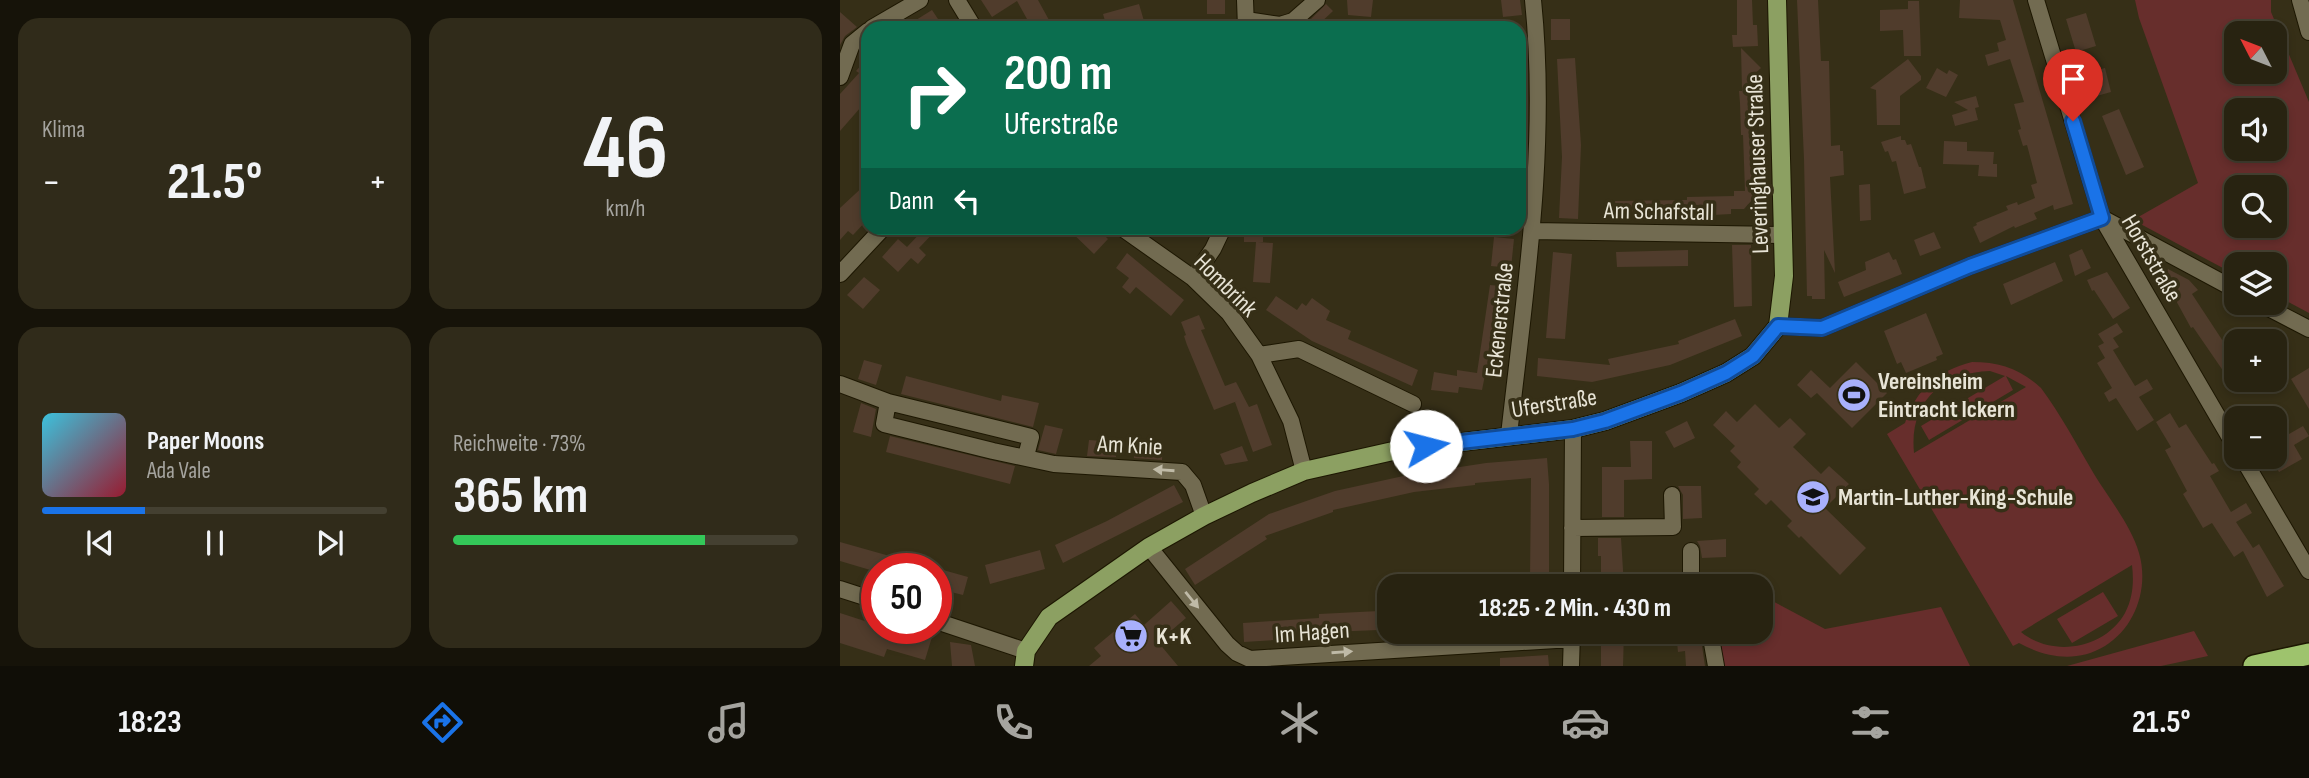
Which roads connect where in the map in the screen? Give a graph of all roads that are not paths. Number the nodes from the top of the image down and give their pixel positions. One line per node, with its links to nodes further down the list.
1 (920, 0): 9 (street)
2 (957, 0): 10 (street)
3 (1245, 0): 11 (street)
4 (1317, 0): 12 (street)
5 (1533, 0): 16 (street, Eckenerstraße)
6 (1777, 0): 22 (main road, Leveringhauser Straße)
7 (2036, 0): 17 (street)
8 (2300, 0): 13 (street)
9 (884, 21)
10 (970, 21)
11 (1246, 21)
12 (1293, 21)
13 (2309, 32)
14 (861, 36): 15 (street)
15 (840, 77)
16 (1527, 183): 18 (street, Eckenerstraße)
17 (2102, 218): 25 (street, Horststraße); 27 (street); 33 (street, Horststraße)
18 (1532, 231): 22 (street, Am Schafstall); 35 (street, Eckenerstraße)
19 (876, 235): 23 (street)
20 (1132, 235): 24 (street, Hombrink)
21 (1220, 235): 24 (street)
22 (1784, 235): 27 (main road, Leveringhauser Straße)
23 (840, 274)
24 (1193, 278): 29 (street, Hombrink)
25 (2224, 284)
26 (2282, 315): 28 (street)
27 (1778, 326): 34 (main road, Uferstraße)
28 (2309, 329)
29 (1259, 355): 32 (street, Hombrink); 38 (street, Hombrink)
30 (840, 384): 31 (street)
31 (888, 402): 36 (street); 36 (street, Am Knie)
32 (1413, 404)
33 (2224, 427)
34 (1573, 429): 35 (main road, Uferstraße); 41 (street)
35 (1509, 435): 38 (main road, Uferstraße)
36 (1026, 456): 40 (street, Am Knie, one-way to 36)
37 (2249, 469): 44 (street)
38 (1304, 471): 40 (main road, Uferstraße)
39 (1672, 495): 41 (street)
40 (1204, 516): 42 (main road, Uferstraße)
41 (1572, 528): 45 (street)
42 (1149, 547): 50 (street, Im Hagen, one-way to 50); 54 (main road, Uferstraße)
43 (1691, 551): 46 (street)
44 (2309, 571)
45 (1572, 574)
46 (1690, 574)
47 (840, 589): 48 (street)
48 (861, 596)
49 (952, 628): 54 (street)
50 (1451, 644)
51 (1572, 644): 55 (street)
52 (1712, 644): 56 (street)
53 (2309, 654): 57 (highway)
54 (1025, 659)
55 (1571, 666)
56 (1716, 666)
57 (2254, 666)

